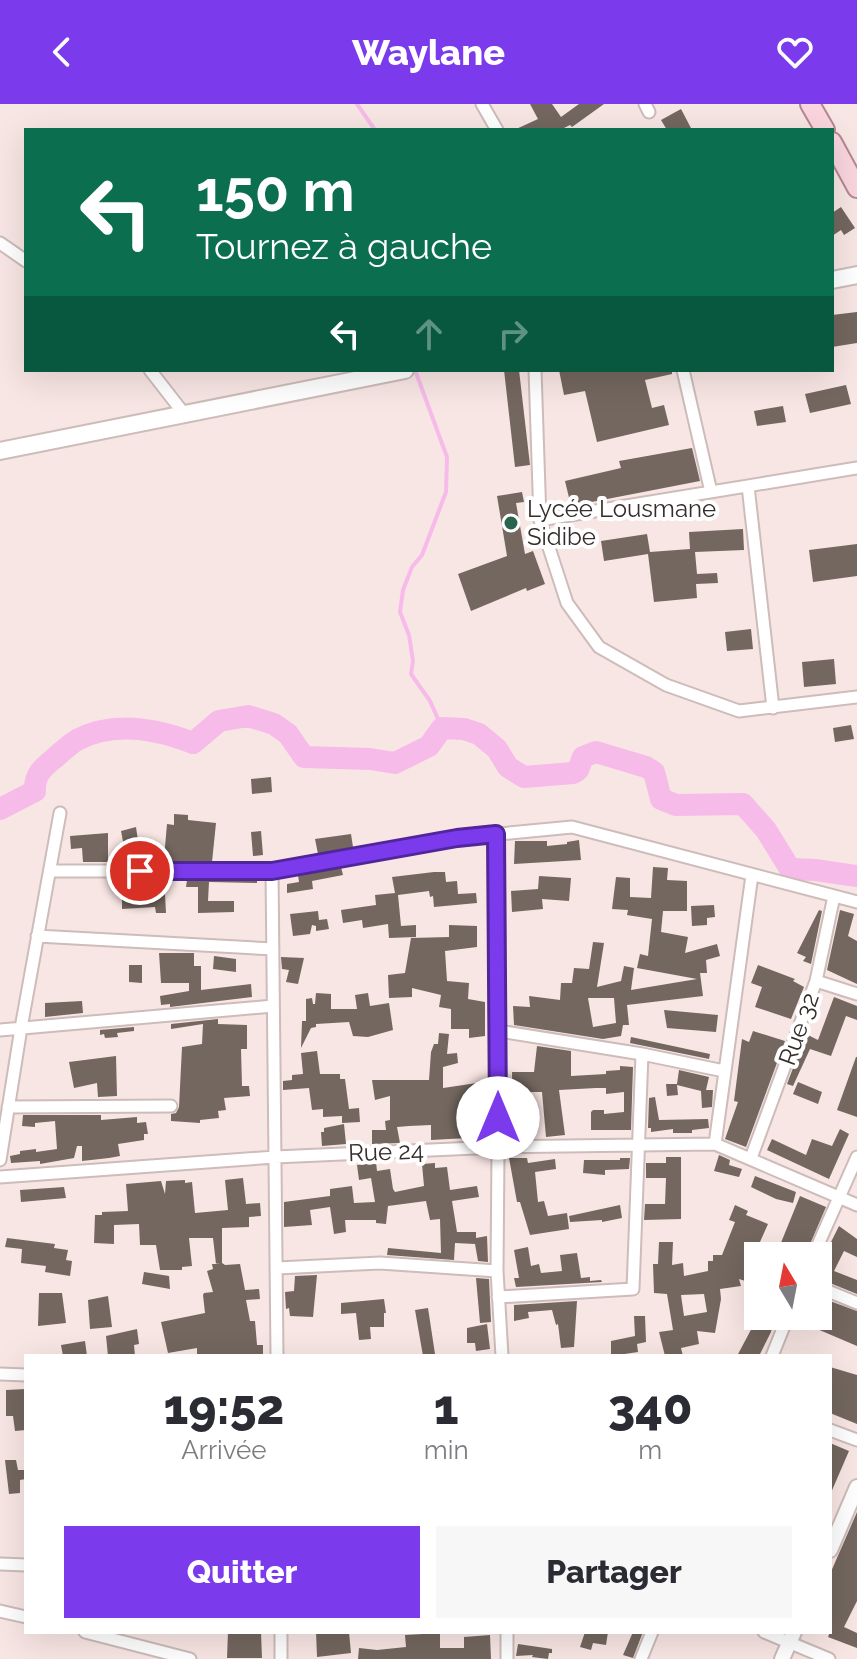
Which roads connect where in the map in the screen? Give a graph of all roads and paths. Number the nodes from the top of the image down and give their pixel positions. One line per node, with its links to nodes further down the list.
1 (482, 104): 3 (street)
2 (810, 104): 4 (main road)
3 (496, 128)
4 (824, 128)
5 (834, 146): 6 (main road)
6 (857, 188)
7 (0, 243): 8 (street)
8 (24, 260)
9 (857, 275): 10 (main road)
10 (834, 280)
11 (152, 372): 15 (street)
12 (395, 372): 15 (main road)
13 (535, 372): 20 (street)
14 (683, 372): 19 (street)
15 (185, 415): 16 (main road)
16 (0, 451)
17 (857, 468): 18 (street)
18 (748, 486): 19 (street); 22 (street)
19 (711, 492): 20 (street)
20 (540, 520): 22 (street)
21 (857, 697): 22 (street)
22 (773, 708)
23 (60, 813): 25 (street)
24 (496, 834): 26 (street); 27 (street); 37 (street)
25 (52, 871): 26 (street); 30 (street)
26 (272, 871): 31 (street)
27 (752, 875): 28 (street); 39 (street)
28 (834, 896): 29 (street); 32 (street, Rue 32)
29 (857, 902)
30 (37, 936): 31 (street); 35 (street)
31 (273, 949): 34 (street)
32 (816, 981): 33 (street); 47 (street, Rue 32)
33 (857, 994)
34 (273, 1006): 35 (street); 45 (street)
35 (21, 1028): 36 (street); 41 (street)
36 (0, 1030)
37 (499, 1031): 38 (street); 44 (street)
38 (642, 1054): 39 (street); 42 (street)
39 (724, 1071): 43 (street)
40 (171, 1106): 41 (street)
41 (8, 1107): 48 (street)
42 (639, 1144): 43 (street, Rue 24); 44 (street, Rue 24); 56 (street)
43 (715, 1144): 47 (street, Rue 24)
44 (498, 1147): 45 (street, Rue 24); 54 (street)
45 (275, 1157): 49 (street, Rue 24); 53 (street)
46 (857, 1157): 50 (street)
47 (751, 1158): 50 (street, Rue 24)
48 (0, 1160)
49 (0, 1177)
50 (840, 1197): 51 (street, Rue 24); 52 (street)
51 (857, 1205)
52 (819, 1242)
53 (277, 1268): 54 (street); 59 (street)
54 (497, 1271): 56 (street)
55 (832, 1293): 57 (street)
56 (498, 1297): 60 (street)
57 (857, 1303)
58 (782, 1330): 61 (street)
59 (277, 1354)
60 (502, 1354)
61 (773, 1354)
62 (0, 1374): 63 (street)
63 (24, 1375)
64 (832, 1431): 65 (street)
65 (857, 1440)
66 (857, 1487): 67 (street)
67 (832, 1545)
68 (0, 1564): 69 (street)
69 (24, 1565)
70 (0, 1611): 71 (street)
71 (24, 1617)
72 (93, 1634): 77 (street)
73 (281, 1634): 78 (street)
74 (507, 1634): 79 (street)
75 (651, 1634): 80 (street)
76 (792, 1638): 81 (street); 82 (street)
77 (190, 1659)
78 (281, 1659)
79 (507, 1659)
80 (641, 1659)
81 (782, 1659)
82 (829, 1659)

